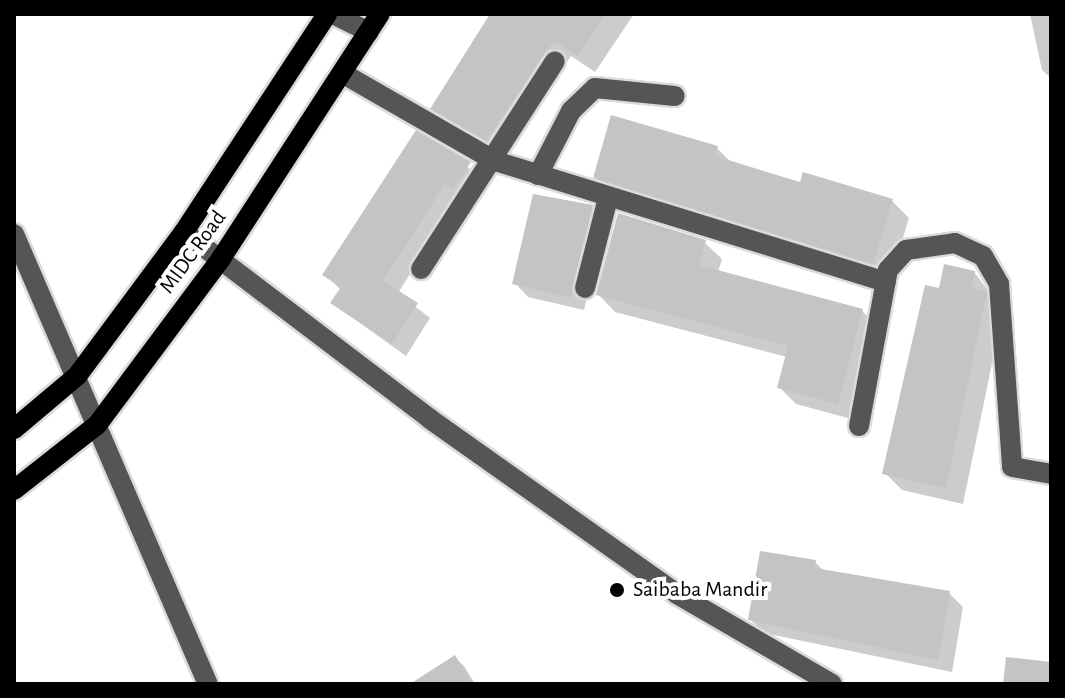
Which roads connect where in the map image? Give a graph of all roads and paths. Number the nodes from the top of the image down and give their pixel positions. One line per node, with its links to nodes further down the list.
1 (327, 14): 11 (main road, MIDC Road)
2 (333, 14): 4 (street)
3 (380, 14): 4 (main road, MIDC Road)
4 (369, 32): 6 (main road, MIDC Road)
5 (555, 61): 8 (street)
6 (342, 73): 8 (street); 13 (main road, MIDC Road)
7 (675, 96): 9 (street)
8 (495, 161): 9 (street); 14 (street)
9 (538, 175): 10 (street)
10 (608, 198): 15 (street); 16 (street)
11 (184, 232): 13 (street); 17 (main road, MIDC Road)
12 (14, 234): 17 (street)
13 (222, 257): 18 (main road, MIDC Road); 24 (street)
14 (421, 269)
15 (886, 282): 19 (street); 21 (street)
16 (585, 288)
17 (77, 376): 18 (street); 20 (main road, MIDC Road)
18 (97, 425): 22 (main road, MIDC Road); 23 (street)
19 (859, 426)
20 (14, 429)
21 (1051, 474)
22 (14, 490)
23 (208, 684)
24 (832, 684)

